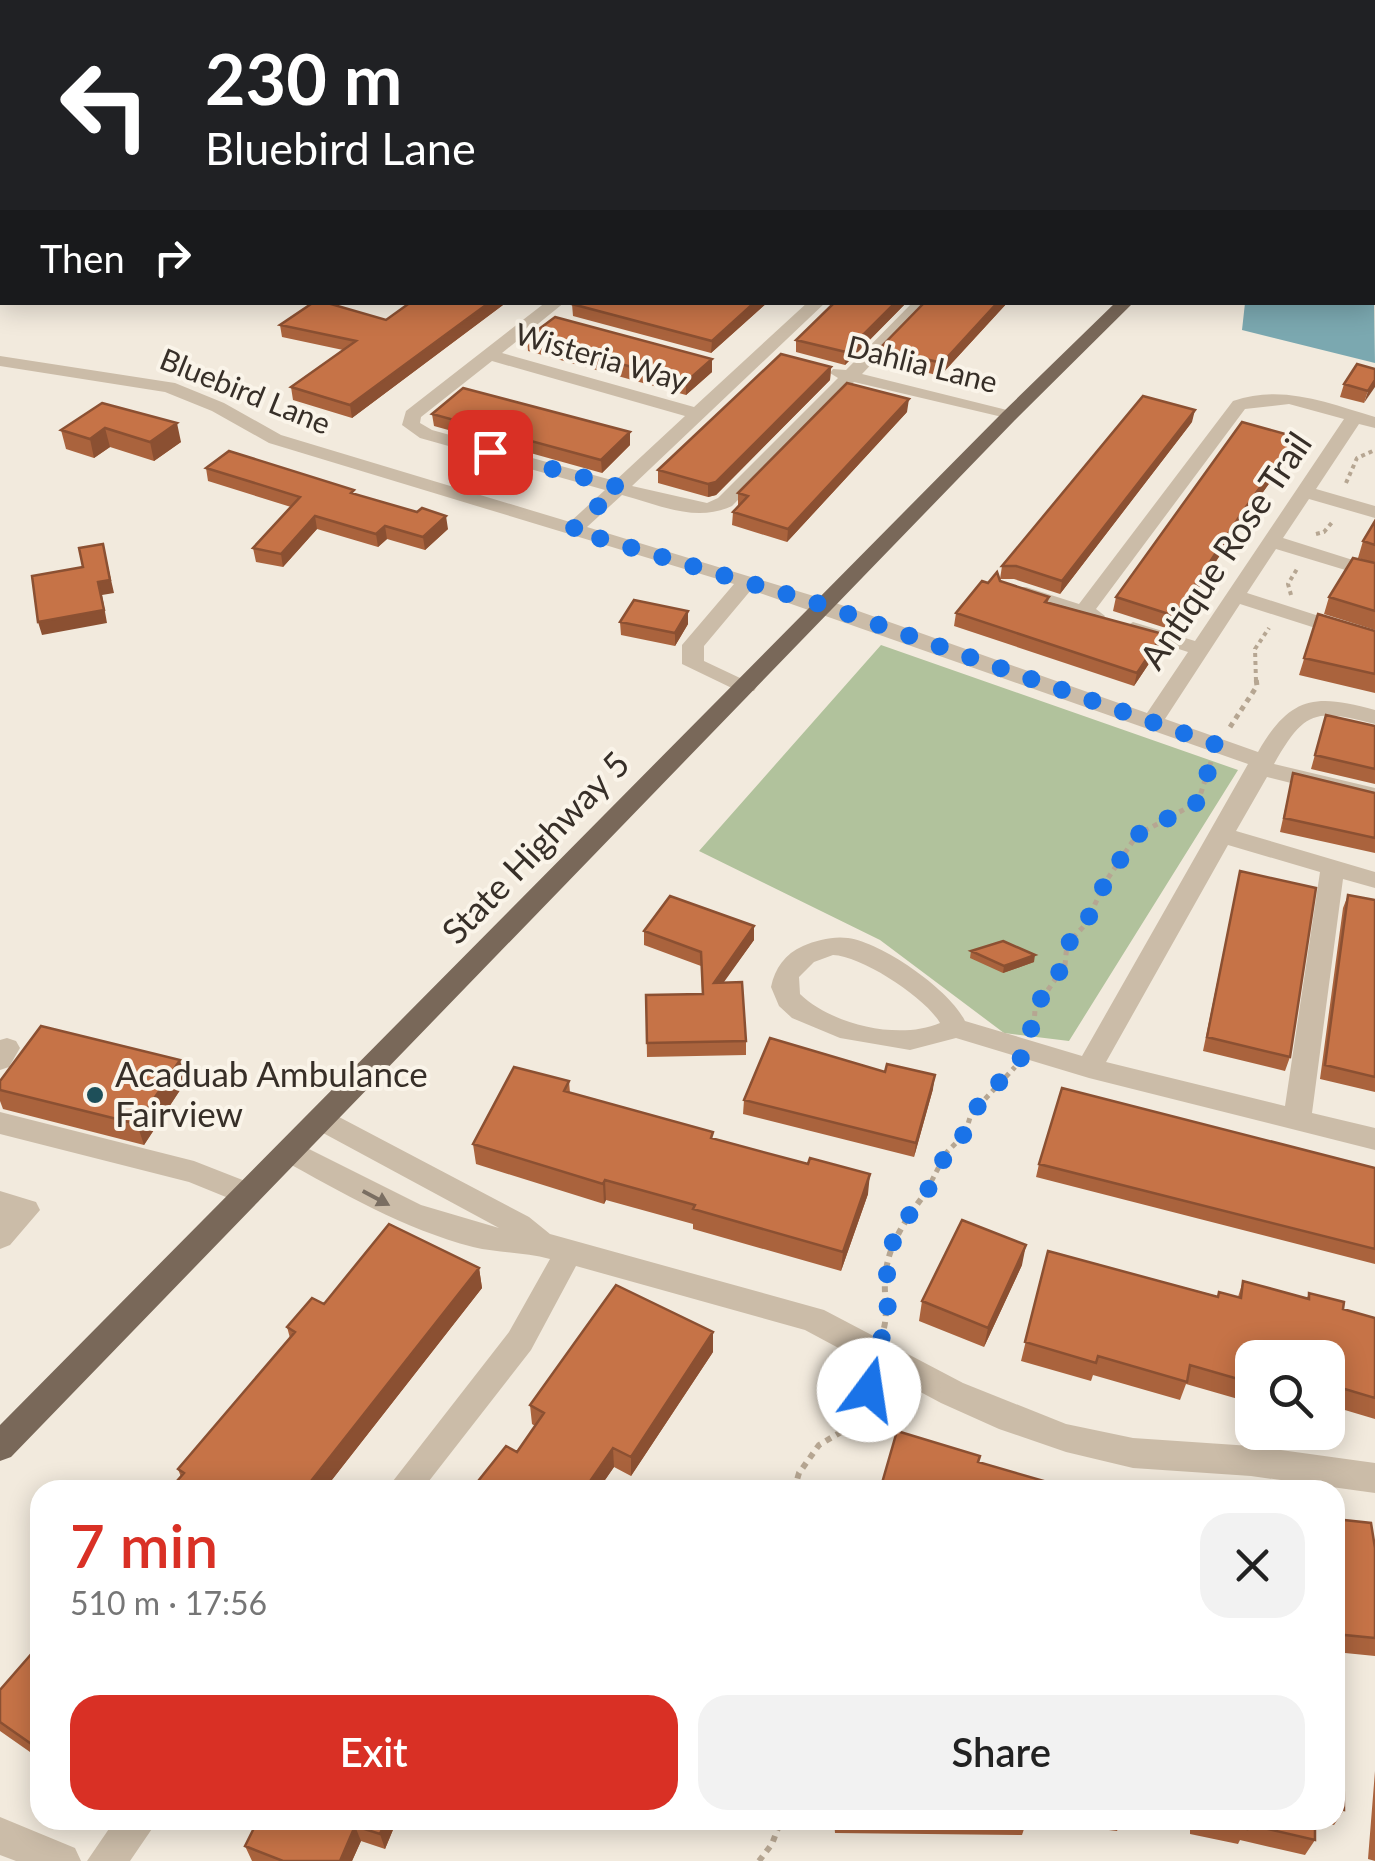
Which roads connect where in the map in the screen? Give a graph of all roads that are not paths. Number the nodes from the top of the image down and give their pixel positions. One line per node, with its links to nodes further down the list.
1 (815, 305): 5 (street)
2 (921, 305): 10 (street)
3 (1123, 305): 12 (main road, State Highway 5)
4 (552, 313): 6 (street)
5 (763, 353): 7 (street, Dahlia Lane); 11 (street)
6 (490, 355): 11 (street, Wisteria Way); 15 (street)
7 (791, 360)
8 (0, 361): 18 (street, Bluebird Lane)
9 (820, 368): 10 (street, Dahlia Lane)
10 (850, 376): 12 (street, Dahlia Lane); 15 (street)
11 (698, 414): 15 (street)
12 (1008, 416): 24 (main road, State Highway 5)
13 (1354, 417): 14 (street); 16 (street, Antique Rose Trail); 25 (street)
14 (1375, 422)
15 (619, 487): 18 (street)
16 (1304, 492): 17 (street); 19 (street, Antique Rose Trail)
17 (1375, 512)
18 (572, 530): 21 (street, Bluebird Lane)
19 (1272, 541): 20 (street); 23 (street, Antique Rose Trail)
20 (1375, 572)
21 (746, 582): 24 (street, Bluebird Lane); 28 (street)
22 (1006, 587): 25 (street)
23 (1235, 596): 26 (street); 27 (street, Antique Rose Trail)
24 (823, 605): 28 (main road, State Highway 5); 30 (street, Bluebird Lane)
25 (1082, 612): 27 (street)
26 (1375, 641)
27 (1200, 649): 30 (street, Antique Rose Trail)
28 (746, 686): 38 (main road, State Highway 5)
29 (1375, 717): 31 (street)
30 (1152, 722): 31 (street, Bluebird Lane)
31 (1260, 764): 32 (street, Bluebird Lane); 33 (street)
32 (1375, 796)
33 (1220, 834): 34 (street); 37 (street)
34 (1332, 870): 35 (street); 39 (street)
35 (1375, 880)
36 (954, 1028): 36 (street); 37 (street)
37 (1089, 1068): 39 (street)
38 (322, 1119): 42 (main road, State Highway 5); 46 (street)
39 (1297, 1120): 41 (street)
40 (0, 1123): 43 (street)
41 (1375, 1139)
42 (291, 1152): 43 (main road, State Highway 5); 46 (street, one-way to 46)
43 (248, 1194): 47 (main road, State Highway 5)
44 (0, 1203): 45 (street)
45 (0, 1237)
46 (555, 1248): 48 (street); 49 (street)
47 (6, 1431)
48 (1375, 1478)
49 (410, 1480)
50 (131, 1830): 53 (street)
51 (0, 1836): 52 (street)
52 (62, 1861)
53 (106, 1861)

